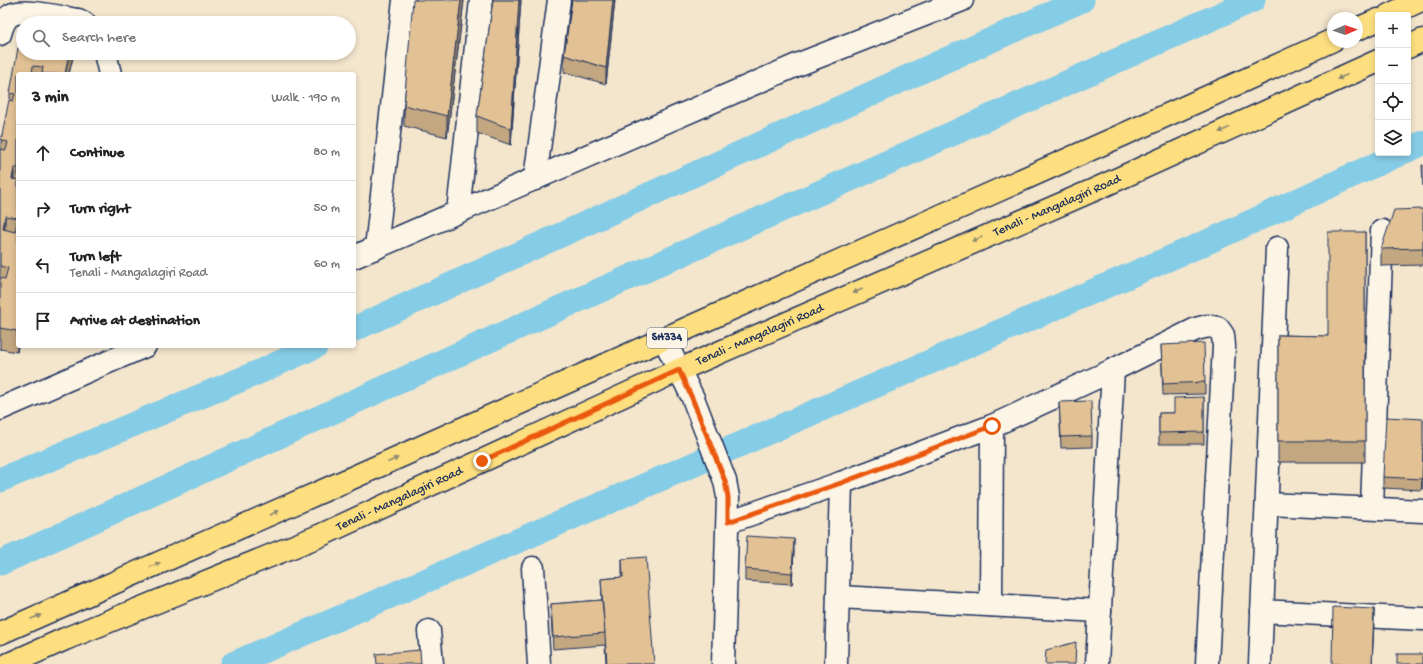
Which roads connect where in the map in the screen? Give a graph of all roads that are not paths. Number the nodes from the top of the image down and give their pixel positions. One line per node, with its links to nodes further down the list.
1 (404, 0): 20 (street)
2 (481, 0): 18 (street)
3 (560, 0): 17 (street)
4 (962, 0): 17 (street)
5 (1421, 0): 6 (main road)
6 (1395, 12)
7 (53, 16): 10 (street)
8 (1375, 21): 9 (main road)
9 (1363, 26)
10 (0, 34)
11 (1423, 40): 13 (main road)
12 (1327, 43): 23 (main road, SH334)
13 (1411, 46)
14 (107, 60): 16 (street)
15 (1375, 62): 26 (main road, Tenali - Mangalagiri Road / SH334, one-way to 26)
16 (110, 72)
17 (535, 179): 18 (street)
18 (458, 212): 20 (street)
19 (1382, 231): 32 (street)
20 (376, 248): 22 (street)
21 (1277, 248): 31 (street)
22 (356, 256)
23 (664, 339): 26 (street); 42 (main road, SH334, one-way to 23)
24 (137, 348): 25 (street)
25 (103, 356): 28 (street)
26 (679, 370): 34 (street); 43 (main road, Tenali - Mangalagiri Road / SH334)
27 (1113, 370): 29 (street); 38 (street); 49 (street)
28 (0, 409)
29 (992, 426): 30 (street); 37 (street)
30 (841, 483): 34 (street); 36 (street)
31 (1266, 504): 32 (street); 39 (street)
32 (1372, 508): 33 (street)
33 (1423, 511)
34 (728, 522): 46 (street)
35 (533, 568): 45 (street)
36 (838, 597): 37 (street); 47 (street)
37 (991, 605): 38 (street)
38 (1100, 611): 48 (street)
39 (1262, 611): 40 (street); 50 (street)
40 (1423, 619)
41 (429, 631): 44 (street)
42 (0, 633)
43 (9, 664)
44 (432, 664)
45 (539, 664)
46 (723, 664)
47 (836, 664)
48 (1097, 664)
49 (1207, 664)
50 (1260, 664)

